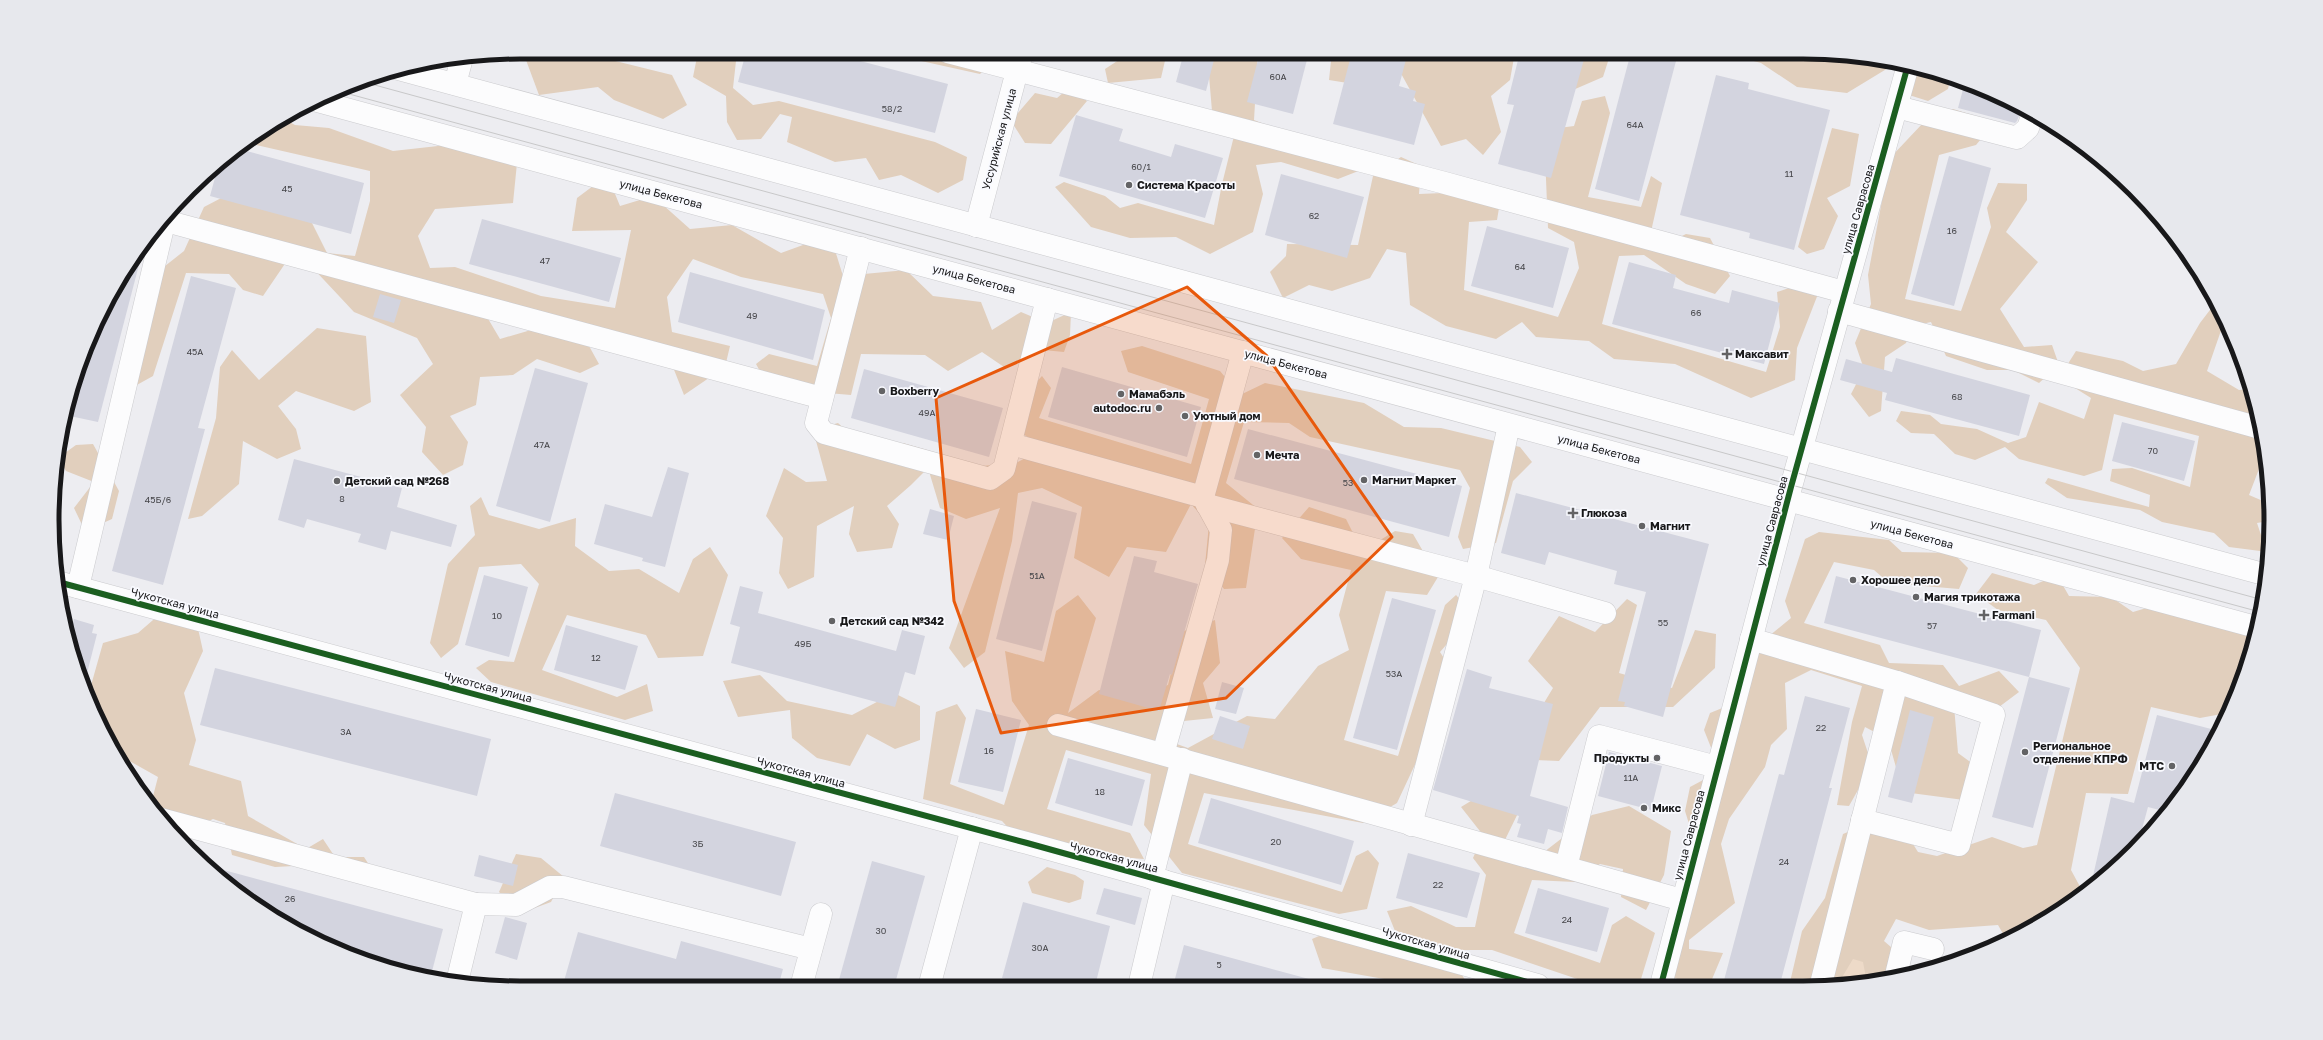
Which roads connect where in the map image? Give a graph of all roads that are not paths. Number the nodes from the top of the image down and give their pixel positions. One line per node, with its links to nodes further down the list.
1 (1004, 59): 2 (main road)
2 (1020, 61): 11 (main road, Уссурийская улица); 15 (main road)
3 (461, 63): 6 (main road)
4 (1906, 71): 8 (main road, улица Саврасова)
5 (411, 73): 6 (main road)
6 (455, 84): 11 (main road)
7 (325, 103): 13 (main road, улица Бекетова)
8 (1897, 107): 9 (main road); 15 (main road, улица Саврасова)
9 (2031, 119)
10 (169, 220): 17 (main road)
11 (976, 226): 21 (main road)
12 (161, 231): 26 (main road)
13 (861, 248): 14 (main road, улица Бекетова); 17 (main road)
14 (1047, 299): 16 (main road, улица Бекетова); 20 (main road)
15 (1842, 302): 19 (main road); 21 (main road, улица Саврасова)
16 (1243, 352): 18 (main road, улица Бекетова); 23 (main road)
17 (822, 398): 20 (main road)
18 (1509, 425): 22 (main road, улица Бекетова); 25 (main road)
19 (2254, 426)
20 (1011, 444): 23 (main road)
21 (1802, 449): 22 (main road, улица Саврасова); 24 (main road)
22 (1788, 500): 28 (main road, улица Бекетова); 29 (main road, улица Саврасова)
23 (1205, 501): 25 (main road); 32 (main road)
24 (2261, 572)
25 (1476, 576): 27 (main road); 36 (main road)
26 (68, 584): 37 (main road, Чукотская улица)
27 (1605, 613)
28 (2251, 626)
29 (1751, 639): 30 (main road); 33 (main road, улица Саврасова)
30 (1897, 682): 34 (main road); 34 (main road)
31 (1058, 725): 32 (main road)
32 (1173, 757): 36 (main road); 39 (main road)
33 (1717, 767): 38 (main road); 40 (main road, улица Саврасова)
34 (1862, 820): 47 (main road)
35 (171, 822): 41 (main road)
36 (1411, 825): 38 (main road)
37 (972, 828): 39 (main road, Чукотская улица); 49 (main road)
38 (1566, 867): 40 (main road)
39 (1158, 879): 50 (main road); 51 (main road, Чукотская улица)
40 (1682, 900): 52 (main road, улица Саврасова)
41 (476, 904): 43 (main road); 46 (main road)
42 (821, 914): 43 (main road)
43 (812, 949): 48 (main road)
44 (1933, 949): 45 (main road)
45 (1897, 971)
46 (458, 977)
47 (1822, 980)
48 (803, 981)
49 (931, 981)
50 (1139, 981)
51 (1524, 981)
52 (1662, 981)

